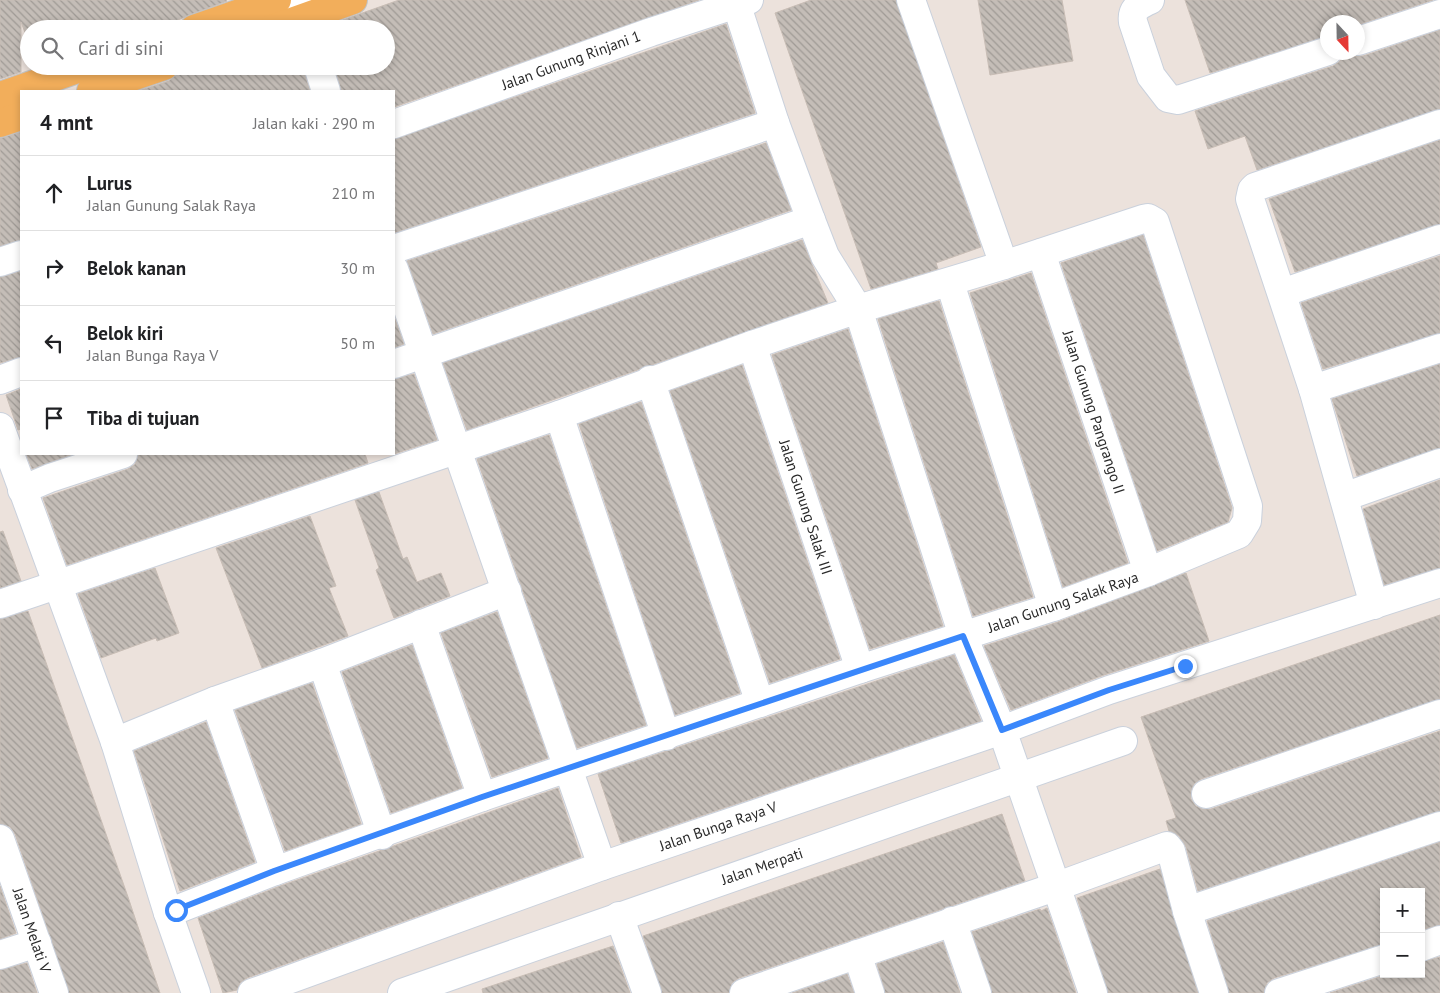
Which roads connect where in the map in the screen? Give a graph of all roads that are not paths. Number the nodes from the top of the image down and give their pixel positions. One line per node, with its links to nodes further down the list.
1 (277, 0): 8 (main road)
2 (353, 0): 7 (main road)
3 (911, 0): 28 (street)
4 (1150, 0): 10 (street)
5 (740, 1): 18 (street); 20 (street, Jalan Gunung Rinjani 1)
6 (1440, 14): 9 (street)
7 (302, 16)
8 (220, 20)
9 (1365, 39)
10 (1320, 54)
11 (60, 75): 16 (main road)
12 (138, 75): 14 (main road)
13 (321, 75): 15 (street)
14 (94, 90)
15 (326, 90)
16 (0, 96)
17 (20, 116): 19 (main road)
18 (775, 122): 22 (street); 24 (street)
19 (0, 123)
20 (395, 124)
21 (1440, 124): 31 (street)
22 (811, 220): 32 (street); 35 (street)
23 (1440, 239): 31 (street)
24 (395, 249)
25 (1041, 252): 28 (street); 46 (street, Jalan Gunung Pangrango II); 46 (street, Jalan Gunung Salak Raya)
26 (20, 255): 27 (street)
27 (0, 262)
28 (1004, 265): 30 (street)
29 (395, 272): 35 (street)
30 (950, 282): 32 (street); 52 (street)
31 (1282, 293): 38 (street)
32 (858, 309): 33 (street); 54 (street)
33 (752, 345): 37 (street); 56 (street, Jalan Gunung Salak III)
34 (1440, 348): 38 (street)
35 (424, 354): 36 (street); 41 (street)
36 (395, 364)
37 (650, 380): 39 (street); 58 (street)
38 (1313, 389): 45 (street)
39 (559, 415): 41 (street); 61 (street)
40 (0, 427): 44 (street)
41 (458, 449): 48 (street); 49 (street)
42 (120, 455): 44 (street)
43 (1440, 463): 45 (street)
44 (22, 490): 48 (street)
45 (1344, 497): 51 (street)
46 (1148, 572): 52 (street, Jalan Gunung Salak Raya)
47 (1440, 583): 51 (street, Jalan Bunga Raya V)
48 (58, 586): 50 (street); 63 (street)
49 (507, 591): 53 (street); 64 (street)
50 (0, 604)
51 (1374, 605): 60 (street, Jalan Bunga Raya V)
52 (1053, 607): 54 (street, Jalan Gunung Salak Raya)
53 (421, 624): 55 (street); 67 (street)
54 (963, 636): 56 (street, Jalan Gunung Salak Raya); 60 (street)
55 (322, 663): 57 (street); 69 (street)
56 (860, 669): 58 (street, Jalan Gunung Salak Raya)
57 (216, 701): 63 (street); 72 (street)
58 (760, 703): 61 (street, Jalan Gunung Salak Raya)
59 (1440, 714): 66 (street)
60 (1002, 730): 65 (street); 71 (street, Jalan Bunga Raya V)
61 (666, 736): 64 (street, Jalan Gunung Salak Raya)
62 (1123, 741): 65 (street, Jalan Merpati)
63 (115, 742): 75 (street)
64 (568, 768): 67 (street, Jalan Gunung Salak Raya); 71 (street)
65 (1018, 777): 73 (street); 76 (street, Jalan Merpati)
66 (1206, 794)
67 (482, 797): 69 (street, Jalan Gunung Salak Raya)
68 (1440, 826): 74 (street)
69 (382, 834): 72 (street, Jalan Gunung Salak Raya)
70 (0, 839): 79 (street, Jalan Melati V)
71 (602, 866): 87 (street, Jalan Bunga Raya V)
72 (274, 871): 75 (street, Jalan Gunung Salak Raya)
73 (1055, 887): 74 (street); 77 (street); 92 (street)
74 (1187, 911): 93 (street)
75 (168, 913): 86 (street)
76 (619, 916): 88 (street, Jalan Merpati); 89 (street)
77 (952, 921): 81 (street); 91 (street)
78 (1440, 940): 80 (street)
79 (37, 943): 82 (street); 85 (street, Jalan Melati V)
80 (1425, 946)
81 (857, 954): 84 (street); 90 (street)
82 (0, 955)
83 (1380, 960): 94 (street)
84 (753, 992)
85 (54, 993)
86 (196, 993)
87 (252, 993)
88 (402, 993)
89 (647, 993)
90 (870, 993)
91 (977, 993)
92 (1093, 993)
93 (1214, 993)
94 (1279, 993)

